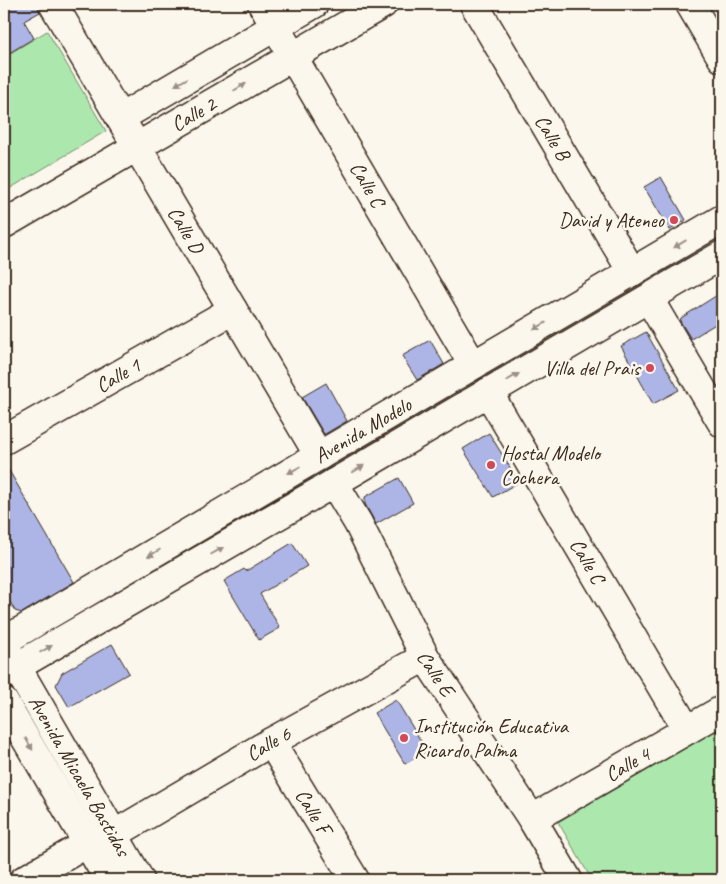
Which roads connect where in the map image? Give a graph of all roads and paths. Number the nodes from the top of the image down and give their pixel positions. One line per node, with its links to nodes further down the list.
1 (53, 4): 9 (street, Calle D)
2 (314, 4): 6 (street, Calle 2)
3 (383, 4): 7 (street, Calle 2)
4 (474, 4): 14 (street, Calle B)
5 (690, 4): 8 (street)
6 (268, 15): 7 (street, Calle C); 9 (street, Calle 2, one-way to 9)
7 (292, 56): 10 (street, Calle 2, one-way to 7); 17 (street, Calle C)
8 (722, 58)
9 (120, 118): 10 (street, Calle D)
10 (137, 147): 12 (street, Calle 2); 16 (street, Calle D)
11 (722, 219): 14 (street, Avenida Modelo, one-way to 14)
12 (4, 224)
13 (722, 255): 15 (street, Avenida Modelo)
14 (632, 272): 17 (street, Avenida Modelo, one-way to 17)
15 (650, 299): 18 (street, Avenida Modelo, one-way to 15); 19 (street)
16 (233, 310): 20 (street, Calle 1); 21 (street, Calle D)
17 (473, 365): 21 (street, Avenida Modelo)
18 (488, 392): 22 (street, Avenida Modelo, one-way to 18); 28 (street, Calle C)
19 (722, 423)
20 (4, 440)
21 (319, 456): 23 (street, Avenida Modelo, one-way to 23)
22 (334, 483): 24 (street, Calle E); 25 (street, Avenida Modelo, one-way to 22)
23 (4, 641)
24 (425, 657): 29 (street, Calle 6); 30 (street, Calle E)
25 (8, 662): 31 (street, Avenida Micaela Bastidas)
26 (4, 702): 31 (street, Avenida Micaela Bastidas, one-way to 31)
27 (722, 710): 28 (street, Calle 4)
28 (687, 730): 30 (street, Calle 4)
29 (271, 742): 31 (street, Calle 6); 35 (street, Calle F)
30 (532, 819): 36 (street, Calle E)
31 (100, 839): 32 (street); 33 (street, Avenida Micaela Bastidas); 34 (street, Avenida Micaela Bastidas)
32 (24, 880)
33 (109, 880)
34 (140, 880)
35 (355, 880)
36 (568, 880)

